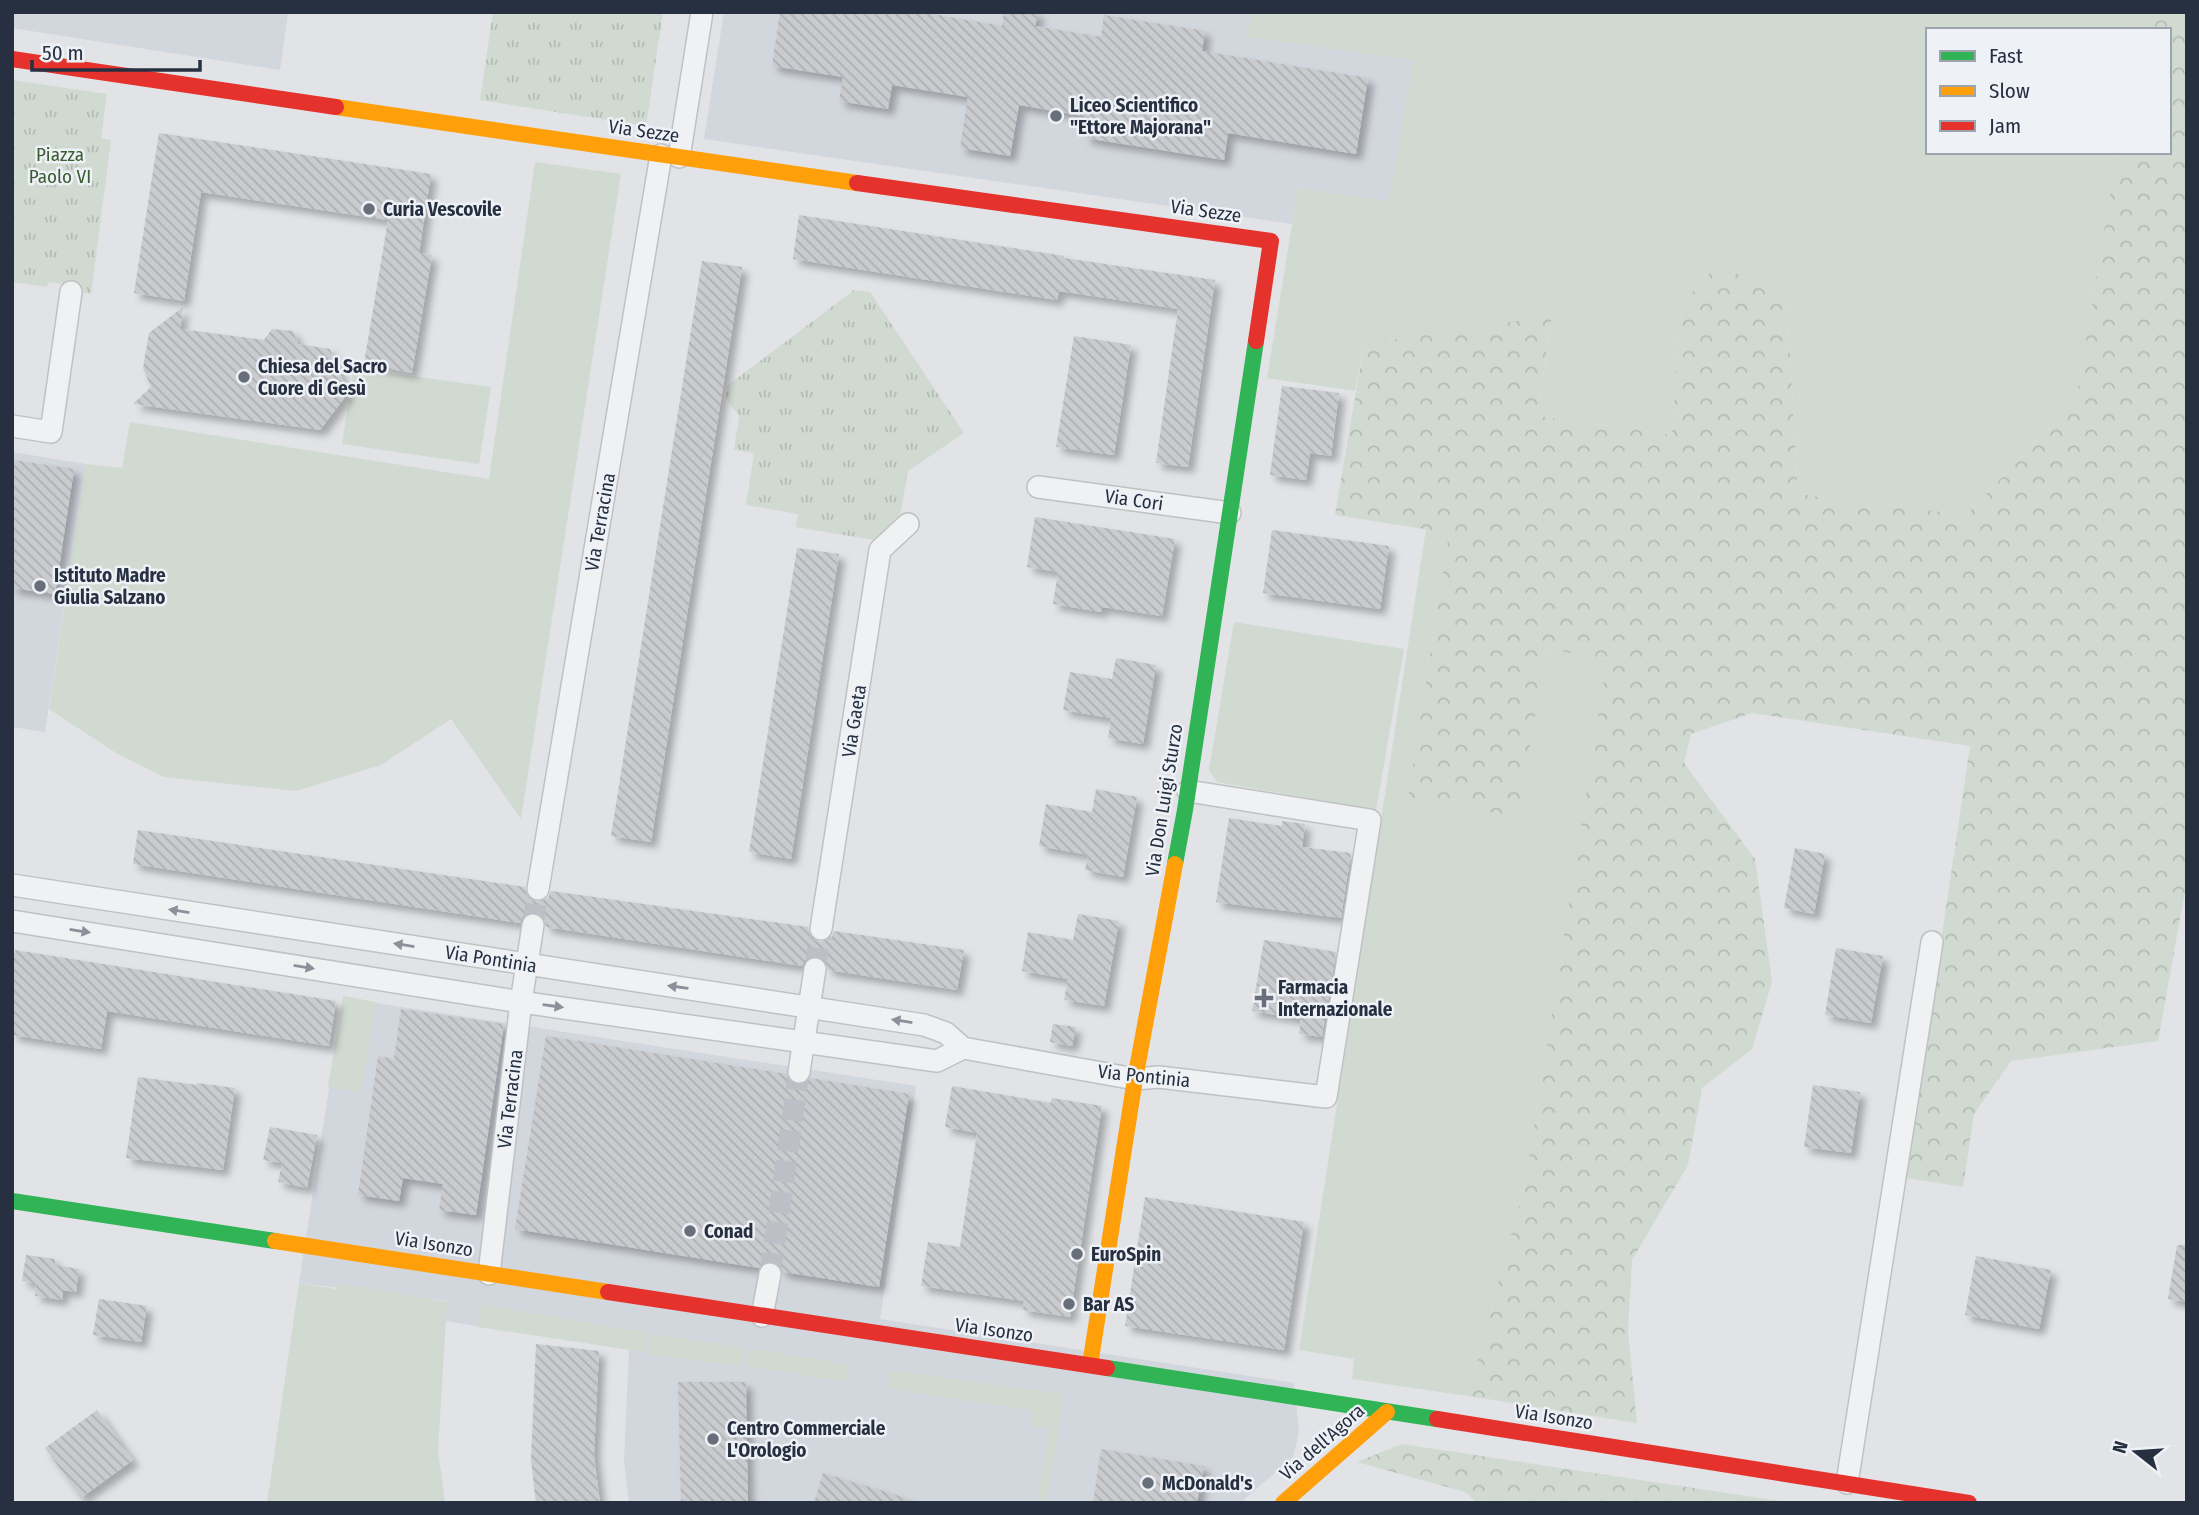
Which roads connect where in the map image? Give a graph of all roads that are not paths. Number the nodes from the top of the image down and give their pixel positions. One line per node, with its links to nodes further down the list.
1 (702, 12): 3 (street, Via Terracina)
2 (12, 59): 3 (street, Via Sezze)
3 (670, 156): 4 (street, Via Sezze); 12 (street, Via Terracina)
4 (1271, 241): 8 (street, Via Don Luigi Sturzo)
5 (71, 292): 6 (street)
6 (12, 425)
7 (1038, 487): 8 (street, Via Cori)
8 (1230, 513): 10 (street, Via Don Luigi Sturzo)
9 (908, 524): 15 (street, Via Gaeta)
10 (1188, 791): 24 (street, Via Don Luigi Sturzo); 24 (street, Via Pontinia)
11 (12, 885): 17 (street, Via Pontinia, one-way to 11)
12 (538, 889)
13 (12, 921): 19 (street, Via Pontinia, one-way to 19)
14 (533, 925): 17 (street, Via Terracina)
15 (821, 929)
16 (1932, 943): 31 (street)
17 (527, 964): 19 (street, Via Terracina); 20 (street, Via Pontinia, one-way to 17)
18 (816, 968): 20 (street)
19 (521, 1002): 21 (street, Via Pontinia, one-way to 21); 26 (street, Via Terracina)
20 (810, 1006): 21 (street); 22 (street, Via Pontinia, one-way to 20)
21 (804, 1042): 22 (street, Via Pontinia); 23 (street)
22 (963, 1048): 24 (street, Via Pontinia)
23 (799, 1072)
24 (1135, 1079): 29 (street, Via Don Luigi Sturzo)
25 (12, 1201): 26 (street, Via Isonzo)
26 (489, 1274): 28 (street, Via Isonzo)
27 (770, 1274): 28 (street)
28 (762, 1316): 29 (street, Via Isonzo)
29 (1090, 1365): 30 (street, Via Isonzo)
30 (1387, 1412): 31 (street, Via Isonzo); 32 (street, Via dell'Agora)
31 (1847, 1483): 33 (street, Via Isonzo)
32 (1283, 1503)
33 (1969, 1503)

